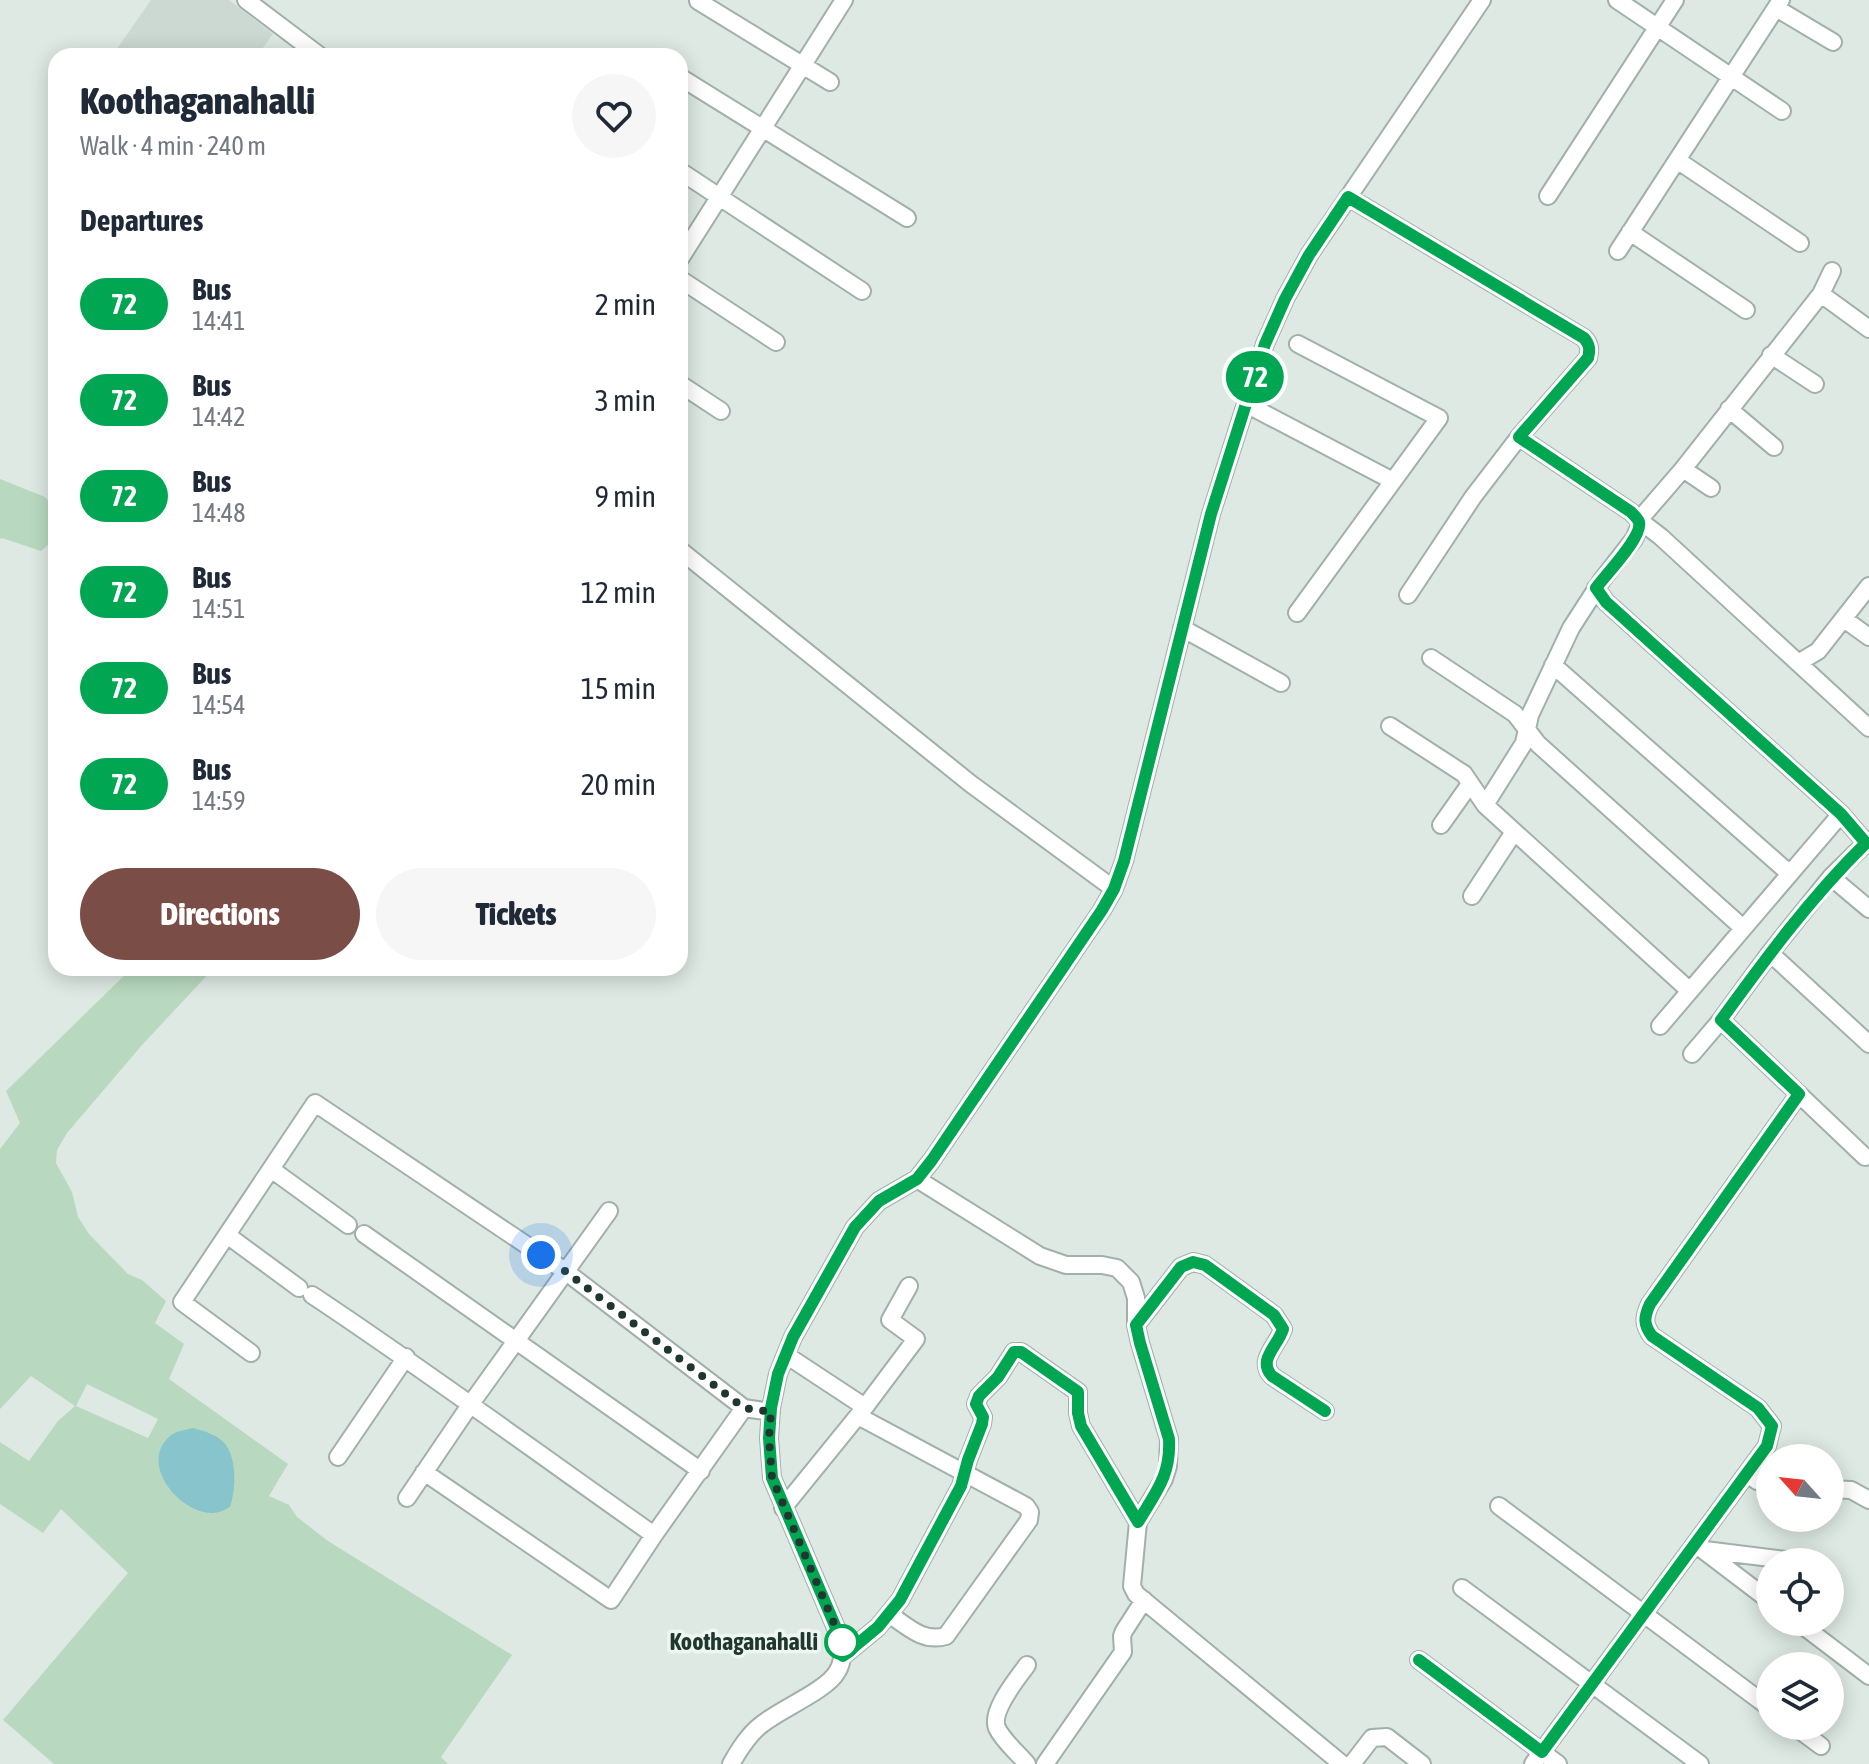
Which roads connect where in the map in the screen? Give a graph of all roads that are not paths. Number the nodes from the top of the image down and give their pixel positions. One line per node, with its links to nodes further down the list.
1 (246, 0): 10 (street)
2 (1482, 0): 21 (street)
3 (1617, 0): 8 (street)
4 (1675, 0): 8 (street)
5 (698, 1): 11 (street)
6 (840, 2): 11 (street)
7 (1779, 4): 9 (street); 12 (street)
8 (1657, 27): 12 (street); 19 (street)
9 (1833, 42)
10 (309, 48)
11 (803, 65): 14 (street); 16 (street)
12 (1731, 77): 15 (street); 17 (street)
13 (688, 82): 16 (street)
14 (830, 82)
15 (1782, 111)
16 (763, 129): 20 (street); 22 (street)
17 (1677, 160): 23 (street); 24 (street)
18 (688, 176): 20 (street)
19 (1548, 196)
20 (719, 197): 25 (street); 29 (street)
21 (1348, 197): 38 (street); 41 (street)
22 (907, 218)
23 (1630, 232): 26 (street); 31 (street)
24 (1800, 243)
25 (688, 246)
26 (1618, 251)
27 (1832, 271): 30 (street)
28 (688, 284): 33 (street)
29 (862, 291)
30 (1821, 294): 32 (street); 35 (street)
31 (1746, 310)
32 (1869, 329)
33 (776, 342)
34 (1298, 344): 44 (street)
35 (1771, 355): 36 (street); 39 (street)
36 (1815, 384)
37 (688, 389): 40 (street)
38 (1246, 404): 44 (street); 53 (street)
39 (1729, 409): 42 (street); 43 (street)
40 (721, 411)
41 (1519, 437): 46 (street); 50 (street)
42 (1774, 447)
43 (1683, 469): 45 (street); 46 (street)
44 (1393, 481): 51 (street)
45 (1711, 488)
46 (1639, 520): 49 (street); 56 (street)
47 (688, 556): 70 (street)
48 (1869, 586): 52 (street)
49 (1596, 588): 57 (street); 64 (street)
50 (1408, 595)
51 (1297, 613)
52 (1844, 619): 54 (street); 56 (street)
53 (1182, 628): 58 (street); 70 (street)
54 (1869, 637)
55 (1431, 658): 61 (street)
56 (1798, 663): 60 (street)
57 (1553, 665): 61 (street); 68 (street)
58 (1281, 683)
59 (1390, 726): 62 (street)
60 (1869, 728)
61 (1527, 729): 63 (street); 73 (street)
62 (1470, 784): 63 (street); 65 (street)
63 (1485, 805): 66 (street)
64 (1841, 814): 67 (street); 68 (street)
65 (1441, 825)
66 (1514, 832): 71 (street); 75 (street)
67 (1868, 842): 69 (street)
68 (1790, 874): 73 (street)
69 (1831, 877): 72 (street); 74 (street)
70 (1114, 889): 83 (street)
71 (1472, 896)
72 (1869, 909)
73 (1743, 928): 75 (street)
74 (1770, 953): 76 (street); 78 (street)
75 (1690, 991): 77 (street)
76 (1721, 1020): 79 (street); 80 (street)
77 (1660, 1026)
78 (1869, 1044)
79 (1692, 1054)
80 (1799, 1094): 81 (street); 103 (street)
81 (1865, 1157)
82 (271, 1169): 85 (street); 87 (street); 88 (street)
83 (917, 1179): 90 (street); 93 (street)
84 (609, 1211): 88 (street)
85 (348, 1225)
86 (364, 1234): 91 (street)
87 (227, 1235): 92 (street); 94 (street)
88 (565, 1271): 91 (street); 96 (street)
89 (909, 1286): 99 (street)
90 (1136, 1325): 97 (street); 111 (street)
91 (516, 1342): 95 (street); 101 (street)
92 (251, 1353)
93 (786, 1355): 98 (street); 99 (street)
94 (406, 1357): 95 (street); 100 (street)
95 (470, 1405): 102 (street); 112 (street)
96 (744, 1408): 98 (street); 101 (street)
97 (1325, 1411)
98 (771, 1412): 110 (street)
99 (862, 1412): 104 (street); 110 (street)
100 (338, 1457)
101 (701, 1471): 112 (street)
102 (424, 1472): 107 (street); 112 (street)
103 (1747, 1473): 105 (street); 113 (street)
104 (965, 1474): 111 (street); 118 (street); 118 (street)
105 (1756, 1480)
106 (1844, 1490): 108 (street)
107 (407, 1498)
108 (1869, 1500)
109 (1499, 1506): 119 (street)
110 (783, 1508): 121 (street)
111 (1138, 1522): 117 (street)
112 (654, 1535)
113 (1698, 1547): 114 (street); 116 (street); 119 (street)
114 (1756, 1555)
115 (1462, 1588): 125 (street)
116 (1756, 1590)
117 (1144, 1600): 132 (street); 133 (street)
118 (889, 1614): 121 (street)
119 (1644, 1614): 125 (street); 126 (street)
120 (1816, 1636): 124 (street)
121 (843, 1656): 130 (street)
122 (1419, 1660): 129 (street)
123 (1027, 1665): 131 (street)
124 (1869, 1676)
125 (1592, 1684): 129 (street); 137 (street)
126 (1756, 1698)
127 (1813, 1740): 128 (street)
128 (1821, 1746)
129 (1537, 1758): 136 (street)
130 (731, 1764)
131 (1027, 1764)
132 (1045, 1764)
133 (1342, 1764)
134 (1352, 1764): 135 (street)
135 (1422, 1764)
136 (1558, 1764)
137 (1700, 1764)

